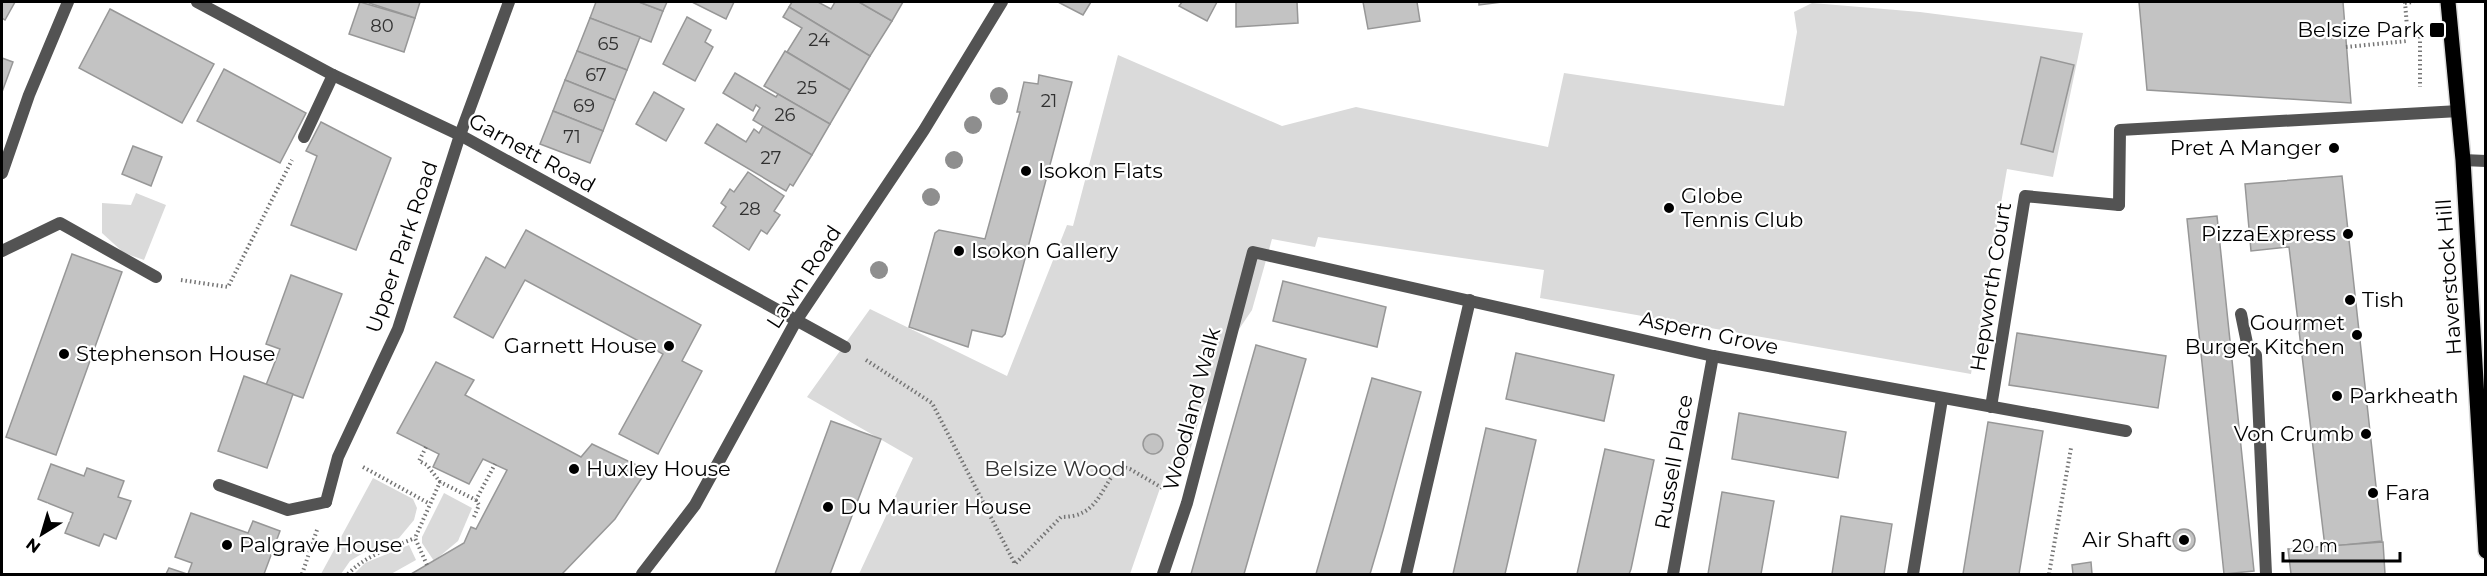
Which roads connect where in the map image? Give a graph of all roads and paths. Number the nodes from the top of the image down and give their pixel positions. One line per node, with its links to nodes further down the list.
1 (68, 2): 17 (street)
2 (197, 2): 11 (street, Garnett Road)
3 (509, 2): 13 (street, Upper Park Road)
4 (1002, 2): 23 (street, Lawn Road)
5 (2405, 2): 6 (path); 8 (path)
6 (2414, 2)
7 (2448, 2): 12 (main road, Haverstock Hill)
8 (2417, 27)
9 (2407, 41): 10 (path)
10 (2346, 47)
11 (333, 75): 13 (street, Garnett Road); 14 (street)
12 (2459, 111): 15 (main road, Haverstock Hill); 27 (street, Hepworth Court)
13 (460, 135): 23 (street, Garnett Road); 31 (street, Upper Park Road)
14 (304, 137): 20 (path)
15 (2463, 160): 16 (street); 41 (main road, Haverstock Hill)
16 (2486, 161)
17 (2, 173)
18 (2, 250): 20 (street)
19 (1253, 252): 21 (street, Aspern Grove); 37 (street, Woodland Walk)
20 (156, 277)
21 (1470, 300): 25 (street, Aspern Grove); 47 (street)
22 (2241, 314): 51 (street)
23 (796, 321): 24 (street, Garnett Road); 45 (street, Lawn Road)
24 (845, 347): 37 (path)
25 (1713, 356): 26 (street, Aspern Grove); 48 (street, Russell Place)
26 (1942, 399): 27 (street, Aspern Grove); 49 (street)
27 (1990, 407): 28 (street, Aspern Grove)
28 (2076, 422): 29 (street, Aspern Grove); 50 (path)
29 (2126, 431)
30 (426, 447): 33 (path)
31 (340, 454): 36 (street, Upper Park Road); 38 (path)
32 (495, 464): 35 (path)
33 (440, 482): 35 (path); 38 (path)
34 (219, 485): 36 (street)
35 (476, 500): 39 (path)
36 (326, 502): 43 (path)
37 (1187, 502): 46 (street, Woodland Walk)
38 (430, 504): 40 (path)
39 (474, 517)
40 (415, 538): 42 (path); 44 (path)
41 (2486, 551)
42 (428, 565)
43 (302, 574)
44 (348, 574)
45 (642, 574)
46 (1162, 574)
47 (1406, 574)
48 (1673, 574)
49 (1912, 574)
50 (2049, 574)
51 (2266, 574)

